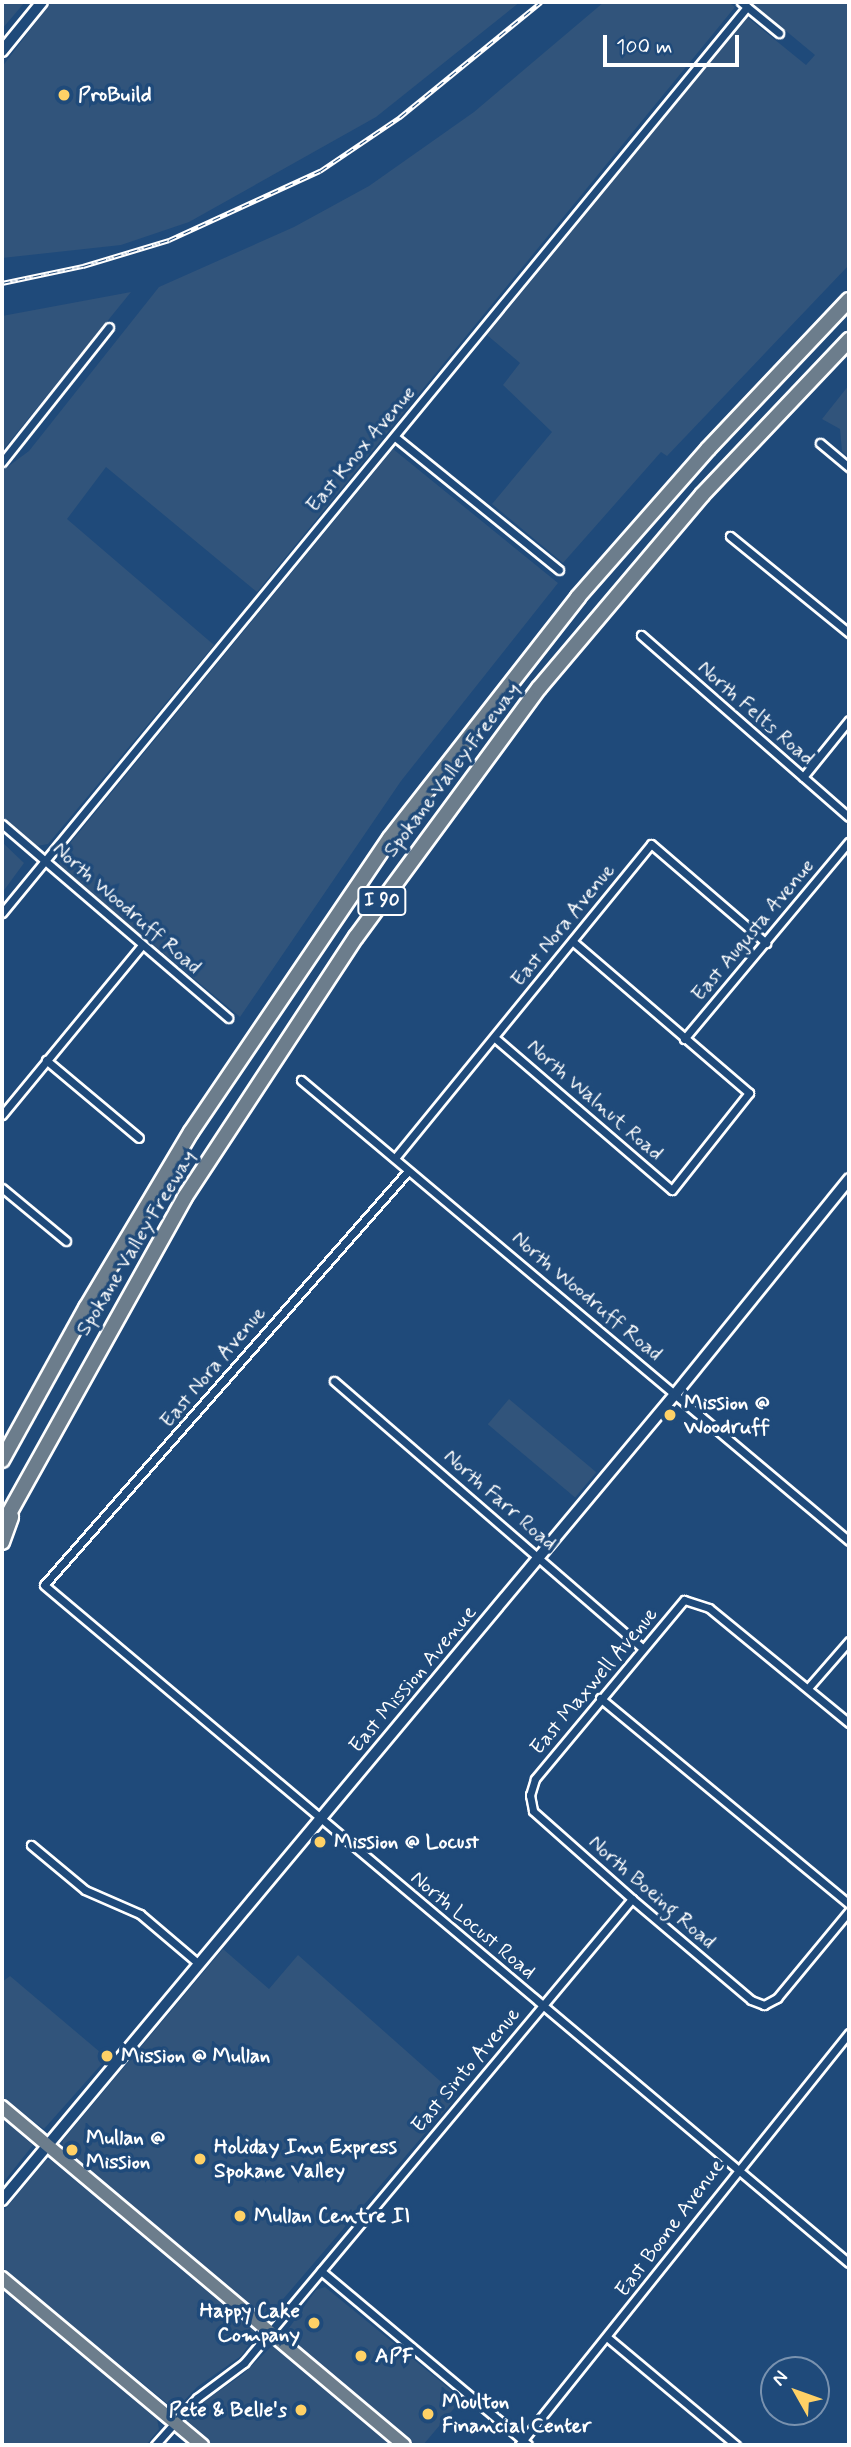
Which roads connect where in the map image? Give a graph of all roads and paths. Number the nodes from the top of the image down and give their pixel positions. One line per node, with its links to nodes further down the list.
1 (42, 2): 4 (street)
2 (744, 4): 3 (street); 8 (street, East Knox Avenue)
3 (779, 33)
4 (2, 51)
5 (849, 300): 40 (highway, Spokane Valley Freeway / I 90)
6 (109, 327): 10 (street)
7 (849, 340): 41 (highway, Spokane Valley Freeway / I 90)
8 (395, 436): 13 (street); 21 (street, East Knox Avenue)
9 (820, 443): 11 (street)
10 (2, 462)
11 (849, 467)
12 (730, 536): 14 (street)
13 (558, 570)
14 (849, 634)
15 (641, 635): 17 (street, North Felts Road)
16 (849, 720): 17 (street)
17 (803, 777): 18 (street, North Felts Road)
18 (849, 817)
19 (2, 824): 21 (street, North Woodruff Road)
20 (849, 842): 24 (street, East Augusta Avenue)
21 (46, 861): 22 (street, East Knox Avenue); 25 (street, North Woodruff Road)
22 (2, 913)
23 (572, 941): 24 (street, East Nora Avenue); 27 (street, East Nora Avenue); 28 (street)
24 (766, 943): 28 (street, East Augusta Avenue)
25 (142, 945): 26 (street, North Woodruff Road); 29 (street)
26 (228, 1018)
27 (495, 1038): 28 (street, North Walnut Road); 33 (street, East Nora Avenue)
28 (684, 1040)
29 (46, 1060): 31 (street); 32 (street)
30 (301, 1080): 33 (street, North Woodruff Road)
31 (2, 1115)
32 (139, 1138)
33 (395, 1158): 34 (street, North Woodruff Road)
34 (408, 1171): 39 (street, North Woodruff Road); 46 (street, East Nora Avenue)
35 (849, 1179): 39 (street, East Mission Avenue)
36 (2, 1188): 37 (street)
37 (66, 1241)
38 (334, 1381): 45 (street, North Farr Road)
39 (676, 1393): 43 (street, North Woodruff Road); 45 (street, East Mission Avenue)
40 (2, 1461)
41 (23, 1488): 42 (highway, Spokane Valley Freeway / I 90); 44 (highway)
42 (2, 1526)
43 (849, 1541)
44 (2, 1542)
45 (540, 1558): 48 (street, North Farr Road); 53 (street, East Mission Avenue)
46 (44, 1585): 53 (street, North Locust Road)
47 (849, 1642): 49 (street)
48 (641, 1647): 49 (street, East Maxwell Avenue); 50 (street, East Maxwell Avenue)
49 (808, 1688): 51 (street)
50 (600, 1698): 52 (street, East Maxwell Avenue); 56 (street)
51 (849, 1723)
52 (530, 1795): 55 (street, North Boeing Road)
53 (320, 1818): 58 (street, East Mission Avenue); 59 (street, North Locust Road)
54 (31, 1845): 58 (street)
55 (632, 1899): 57 (street, North Boeing Road); 59 (street, East Sinto Avenue)
56 (849, 1904)
57 (849, 1911)
58 (199, 1964): 62 (street, East Mission Avenue)
59 (542, 2006): 63 (street, North Locust Road); 66 (street, East Sinto Avenue)
60 (849, 2033): 63 (street, East Boone Avenue)
61 (2, 2107): 62 (main road)
62 (48, 2144): 64 (street, East Mission Avenue); 68 (main road)
63 (738, 2169): 65 (street, North Locust Road); 69 (street, East Boone Avenue)
64 (2, 2200)
65 (849, 2263)
66 (321, 2271): 68 (street, East Sinto Avenue); 71 (street)
67 (2, 2278): 70 (main road)
68 (271, 2332): 70 (street, East Sinto Avenue); 74 (main road)
69 (608, 2338): 71 (street, East Boone Avenue); 75 (street)
70 (174, 2422): 72 (street, East Sinto Avenue); 73 (main road)
71 (523, 2444)
72 (155, 2445)
73 (202, 2445)
74 (404, 2445)
75 (736, 2445)

